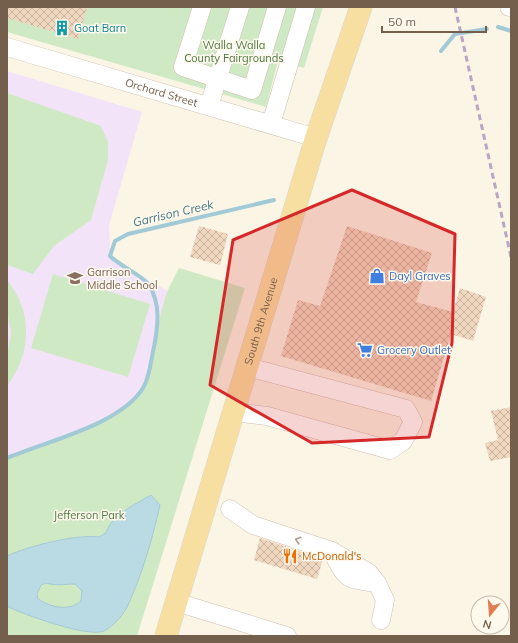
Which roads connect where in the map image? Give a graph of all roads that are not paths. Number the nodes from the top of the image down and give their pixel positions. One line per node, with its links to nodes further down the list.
1 (202, 7): 7 (street)
2 (240, 7): 7 (street)
3 (277, 7): 7 (street)
4 (306, 7): 9 (street)
5 (361, 7): 10 (main road, South 9th Avenue)
6 (7, 47): 8 (street, Orchard Street)
7 (218, 78): 8 (street)
8 (209, 106): 9 (street, Orchard Street)
9 (271, 124): 10 (street, Orchard Street)
10 (316, 138): 11 (main road, South 9th Avenue)
11 (248, 367): 12 (main road, South 9th Avenue); 12 (street)
12 (234, 412): 14 (main road, South 9th Avenue)
13 (230, 509): 15 (street, one-way to 13)
14 (176, 602): 16 (main road, South 9th Avenue); 17 (street)
15 (381, 620)
16 (166, 636)
17 (287, 636)

